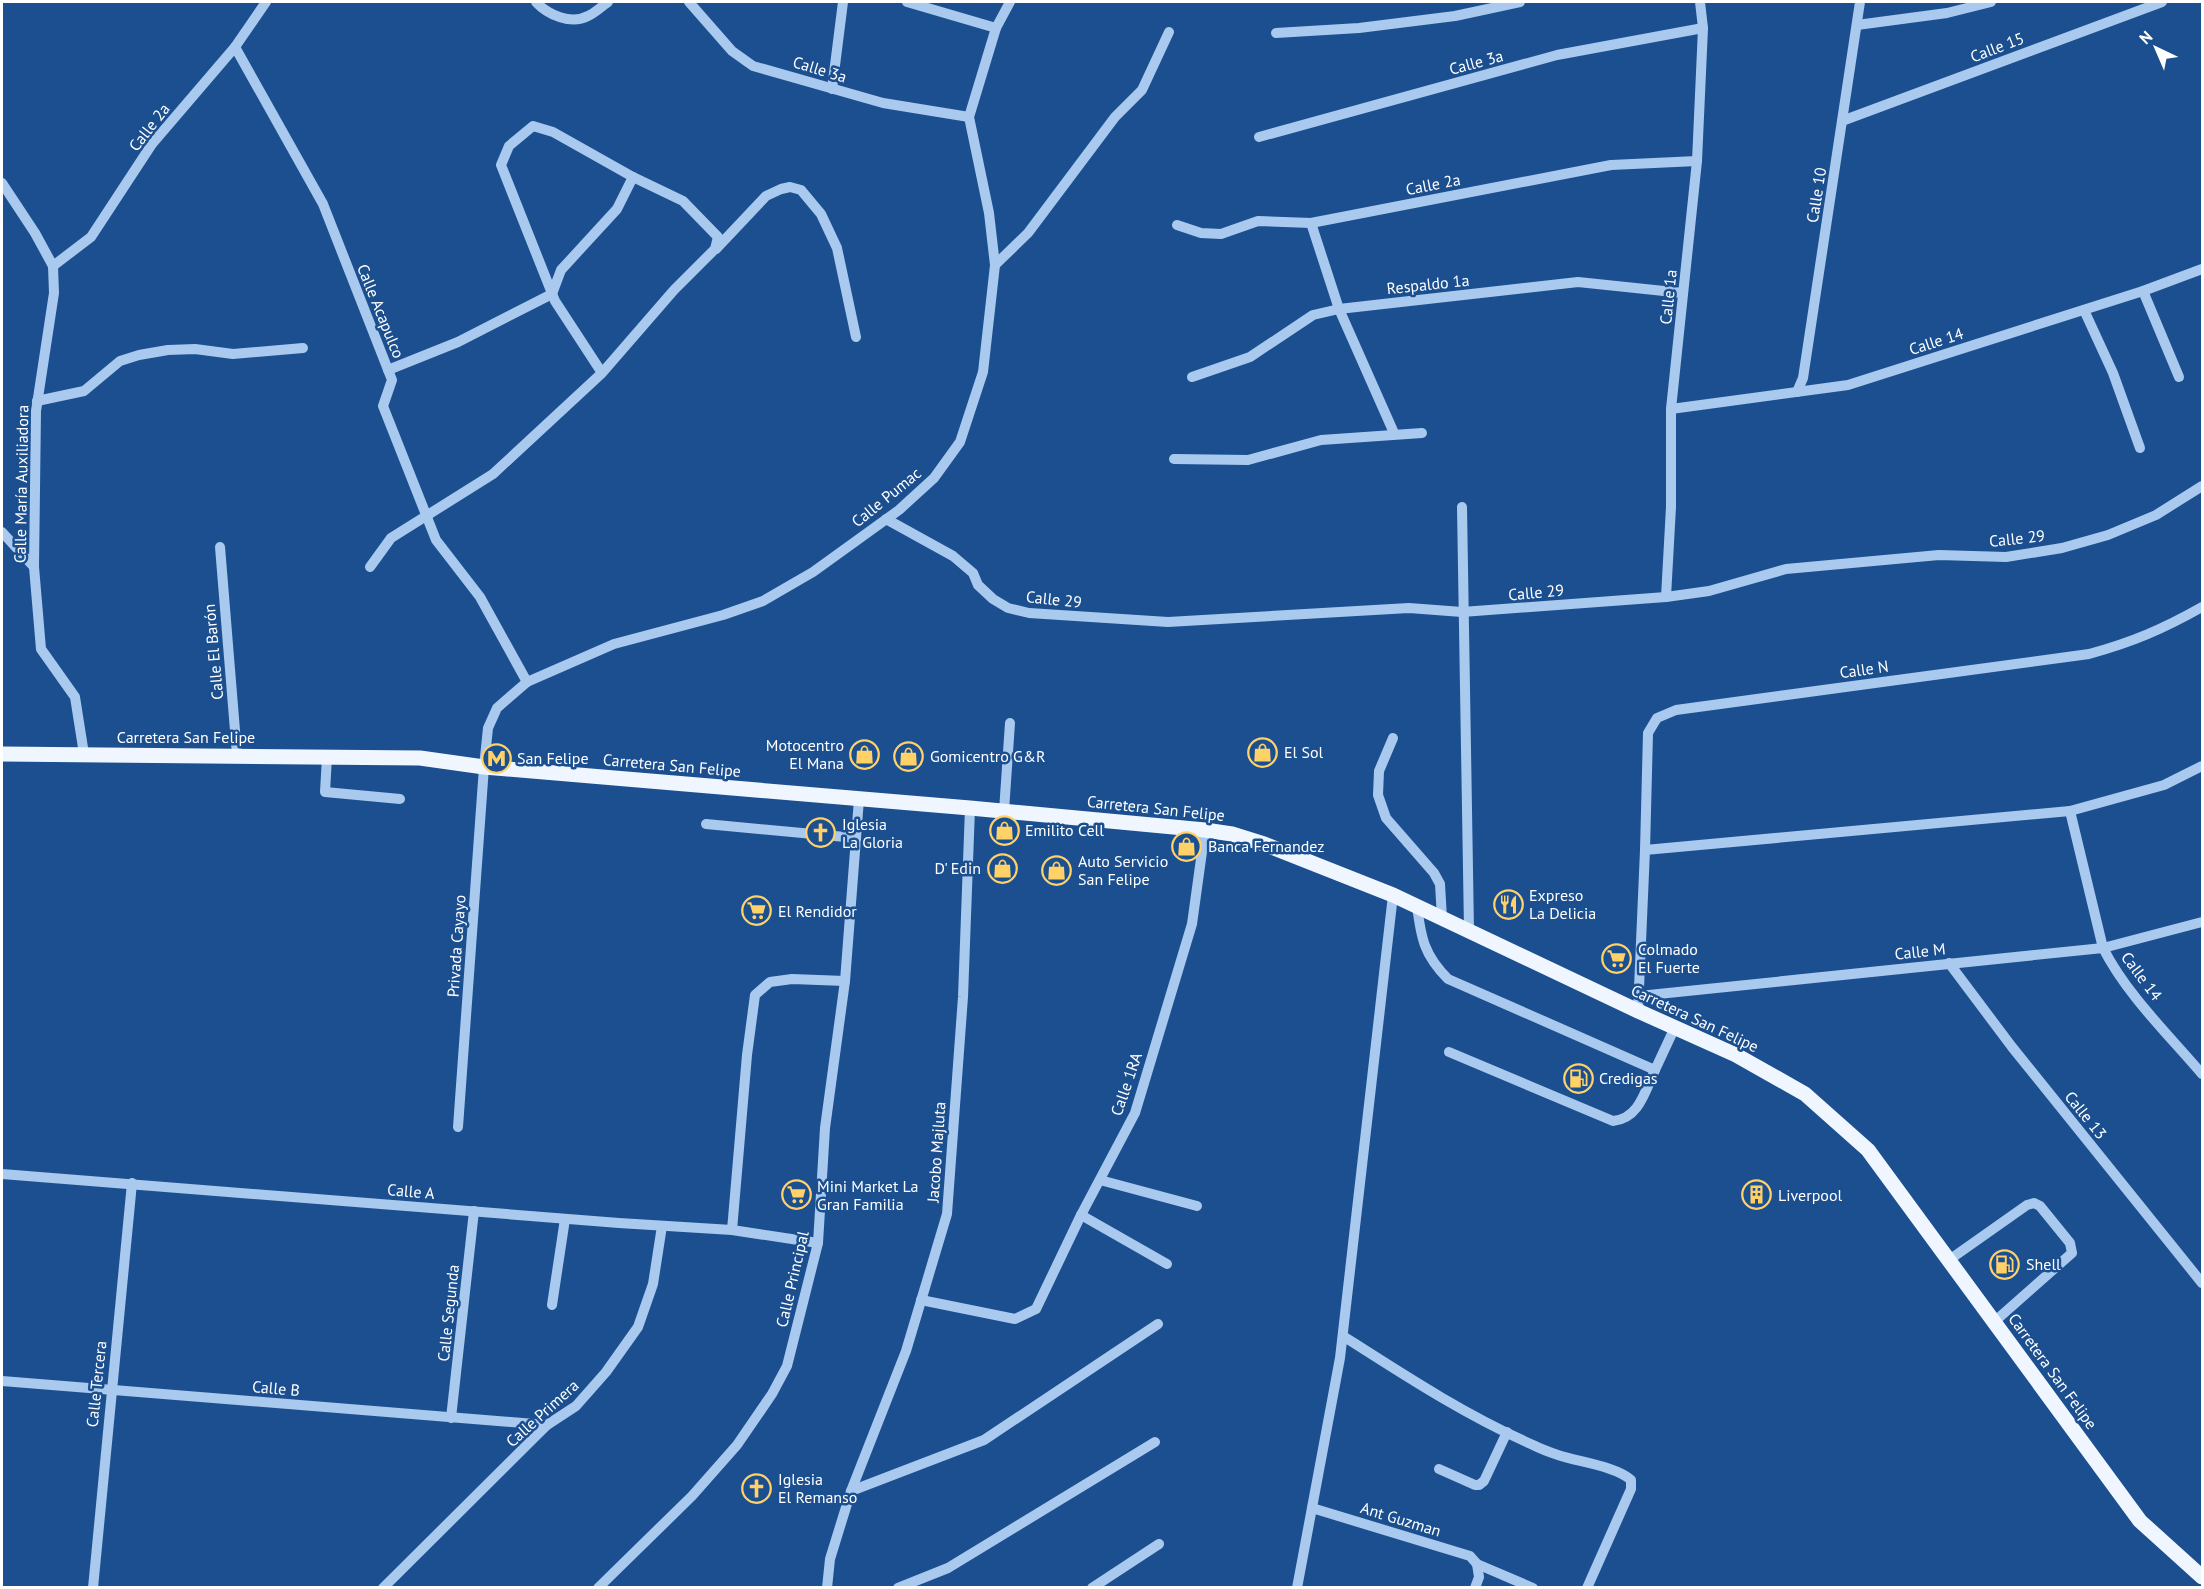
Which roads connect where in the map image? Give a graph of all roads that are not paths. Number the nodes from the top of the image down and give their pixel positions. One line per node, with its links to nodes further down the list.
1 (266, 2): 18 (street, Calle 2a)
2 (536, 2): 3 (street)
3 (608, 2)
4 (689, 2): 19 (street, Calle 3a)
5 (843, 2): 19 (street)
6 (907, 2): 14 (street)
7 (1010, 2): 14 (street, Calle Pumac)
8 (1520, 2): 17 (street)
9 (1700, 2): 15 (street, Calle 1a)
10 (1860, 2): 13 (street, Calle 10)
11 (1991, 2): 13 (street)
12 (2162, 2): 21 (street, Calle 15)
13 (1857, 25): 21 (street, Calle 10)
14 (996, 28): 20 (street, Calle Pumac)
15 (1704, 28): 22 (street, Calle 3a); 23 (street, Calle 1a)
16 (1169, 32): 29 (street)
17 (1276, 33)
18 (235, 47): 30 (street, Calle 2a); 39 (street, Calle Acapulco)
19 (832, 89): 20 (street, Calle 3a)
20 (969, 117): 29 (street, Calle Pumac)
21 (1842, 122): 43 (street, Calle 10)
22 (1259, 137)
23 (1697, 161): 26 (street, Calle 2a); 33 (street, Calle 1a)
24 (633, 177): 28 (street); 34 (street); 34 (street)
25 (2, 183): 30 (street, Calle María Auxiliadora)
26 (1311, 223): 27 (street, Calle 2a); 35 (street)
27 (1178, 225)
28 (715, 249): 37 (street); 40 (street)
29 (995, 265): 53 (street, Calle Pumac)
30 (53, 266): 44 (street, Calle María Auxiliadora)
31 (2202, 268): 32 (street, Calle 14)
32 (2143, 291): 36 (street, Calle 14); 42 (street)
33 (1683, 293): 35 (street, Respaldo 1a); 45 (street, Calle 1a)
34 (552, 294): 39 (street); 40 (street)
35 (1339, 309): 41 (street, Respaldo 1a); 47 (street)
36 (2084, 310): 43 (street, Calle 14); 48 (street)
37 (856, 337)
38 (303, 348): 44 (street)
39 (388, 370): 52 (street, Calle Acapulco)
40 (602, 373): 52 (street)
41 (1192, 377)
42 (2179, 377)
43 (1797, 392): 45 (street, Calle 14)
44 (37, 401): 56 (street, Calle María Auxiliadora)
45 (1671, 409): 58 (street, Calle 1a)
46 (1422, 432): 47 (street)
47 (1394, 433): 49 (street)
48 (2140, 448)
49 (1174, 459)
50 (2202, 486): 58 (street, Calle 29)
51 (1461, 507): 60 (street)
52 (426, 516): 57 (street); 61 (street, Calle Acapulco)
53 (886, 519): 60 (street, Calle 29); 61 (street, Calle Pumac)
54 (2, 532): 56 (street)
55 (220, 547): 66 (street, Calle El Barón)
56 (34, 567): 65 (street, Calle María Auxiliadora)
57 (370, 567)
58 (1666, 597): 60 (street, Calle 29)
59 (2202, 607): 78 (street, Calle N)
60 (1462, 612): 83 (street)
61 (527, 682): 68 (street, Calle Pumac)
62 (1010, 723): 73 (street)
63 (1393, 738): 81 (street)
64 (2, 754): 65 (main road, Carretera San Felipe)
65 (84, 754): 66 (main road, Carretera San Felipe)
66 (237, 755): 67 (main road, Carretera San Felipe)
67 (327, 757): 68 (main road, Carretera San Felipe); 70 (street)
68 (484, 766): 71 (main road, Carretera San Felipe); 92 (street, Privada Cayayo)
69 (2202, 766): 74 (street)
70 (400, 799)
71 (859, 799): 72 (main road, Carretera San Felipe); 77 (street, Calle Principal)
72 (970, 808): 73 (main road, Carretera San Felipe); 106 (street, Jacobo Majluta)
73 (1004, 811): 76 (main road, Carretera San Felipe)
74 (2070, 811): 78 (street); 84 (street, Calle 14)
75 (706, 824): 77 (street)
76 (1205, 830): 79 (main road, Carretera San Felipe); 94 (street, Calle 1RA)
77 (856, 838): 86 (street, Calle Principal)
78 (1645, 850): 87 (street, Calle N)
79 (1393, 895): 80 (main road, Carretera San Felipe); 110 (street)
80 (1417, 906): 81 (main road, Carretera San Felipe); 90 (street)
81 (1442, 918): 83 (main road, Carretera San Felipe)
82 (2202, 922): 84 (street, Calle M)
83 (1469, 930): 87 (main road, Carretera San Felipe)
84 (2103, 948): 85 (street, Calle M); 91 (street, Calle 14)
85 (1949, 963): 87 (street, Calle M); 105 (street, Calle 13)
86 (845, 981): 101 (street); 102 (street, Calle Principal)
87 (1638, 1004): 88 (main road, Carretera San Felipe)
88 (1675, 1027): 90 (street); 103 (main road, Carretera San Felipe)
89 (1449, 1052): 90 (street)
90 (1655, 1070)
91 (2202, 1074)
92 (458, 1127)
93 (2, 1174): 95 (street, Calle A)
94 (1100, 1180): 96 (street); 98 (street, Calle 1RA)
95 (132, 1184): 97 (street, Calle A); 112 (street, Calle Tercera)
96 (1197, 1206)
97 (474, 1211): 99 (street, Calle A); 113 (street, Calle Segunda)
98 (1081, 1215): 104 (street); 106 (street, Calle 1RA)
99 (565, 1219): 100 (street, Calle A); 107 (street)
100 (662, 1226): 101 (street, Calle A); 114 (street, Calle Primera)
101 (732, 1230): 102 (street, Calle A)
102 (818, 1243): 125 (street, Calle Principal)
103 (1948, 1260): 108 (main road, Carretera San Felipe); 108 (street)
104 (1167, 1264)
105 (2202, 1283)
106 (921, 1300): 118 (street, Jacobo Majluta)
107 (552, 1305)
108 (1994, 1322): 122 (main road, Carretera San Felipe)
109 (1158, 1324): 118 (street)
110 (1343, 1336): 115 (street); 119 (street)
111 (2, 1381): 112 (street, Calle B)
112 (111, 1390): 113 (street, Calle B); 123 (street, Calle Tercera)
113 (451, 1418): 114 (street, Calle B)
114 (547, 1425): 124 (street, Calle Primera)
115 (1507, 1432): 117 (street); 132 (street)
116 (1155, 1442): 127 (street)
117 (1439, 1468)
118 (851, 1491): 126 (street, Jacobo Majluta)
119 (1312, 1508): 121 (street, Ant Guzman); 129 (street)
120 (1159, 1544): 128 (street)
121 (1478, 1564): 130 (street); 131 (street, Ant Guzman)
122 (2202, 1577)
123 (93, 1587)
124 (383, 1587)
125 (598, 1587)
126 (827, 1587)
127 (898, 1587)
128 (1092, 1587)
129 (1298, 1587)
130 (1475, 1587)
131 (1533, 1587)
132 (1587, 1587)

